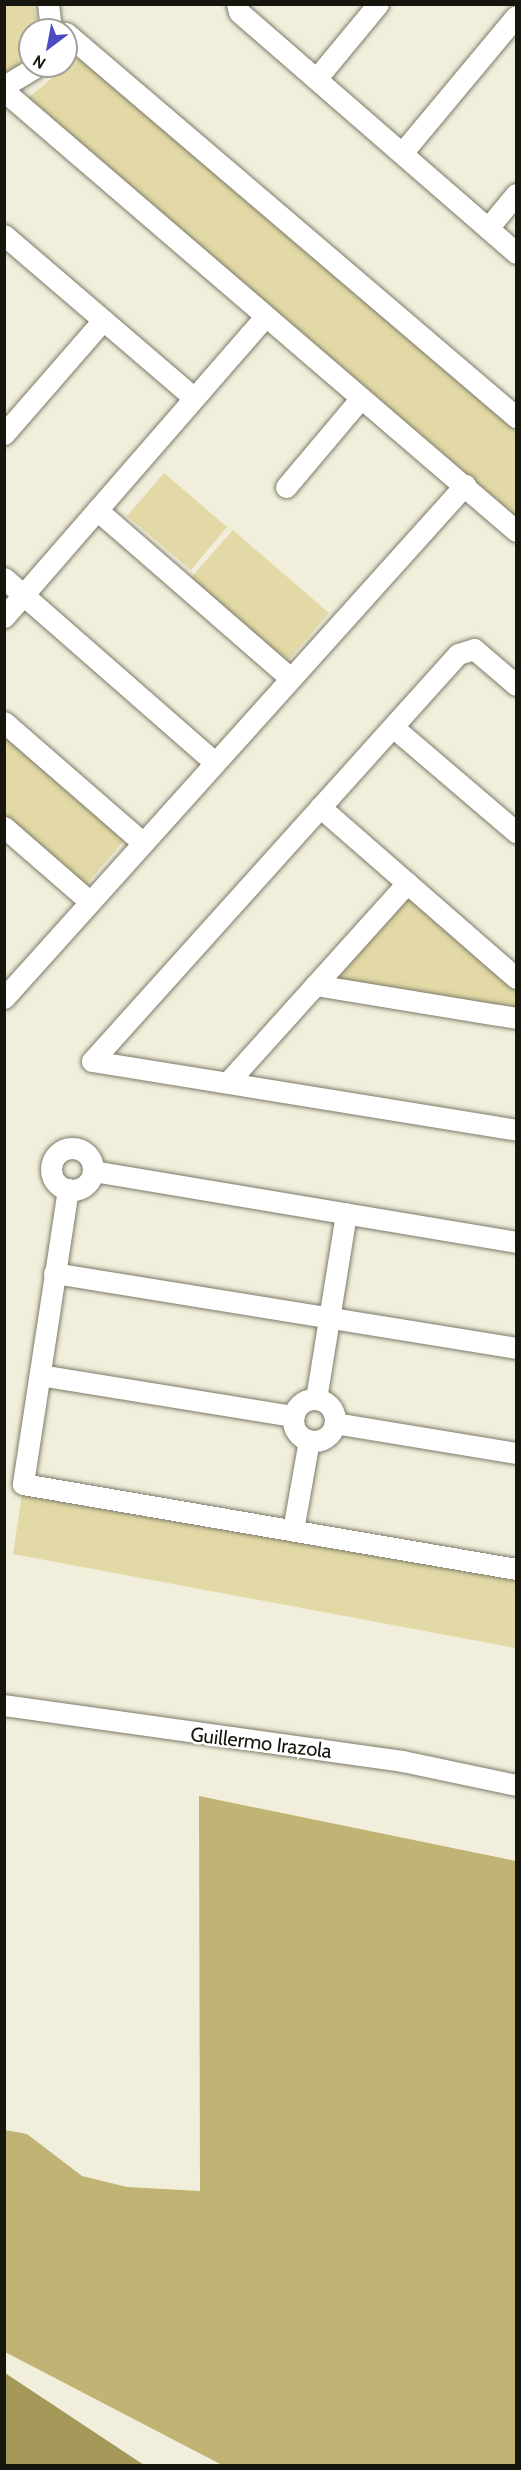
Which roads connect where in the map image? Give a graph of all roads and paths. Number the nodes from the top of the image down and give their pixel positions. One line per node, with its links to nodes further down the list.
1 (237, 4): 6 (street)
2 (378, 4): 6 (street)
3 (516, 16): 9 (street)
4 (78, 39): 18 (street)
5 (18, 78): 7 (street)
6 (316, 79): 9 (street)
7 (4, 86)
8 (4, 91): 14 (street)
9 (402, 153): 11 (street)
10 (516, 194): 11 (street)
11 (488, 228): 13 (street)
12 (7, 242): 15 (street)
13 (516, 253)
14 (264, 318): 16 (street); 17 (street)
15 (104, 320): 16 (street); 19 (street)
16 (194, 398): 22 (street)
17 (361, 398): 20 (street); 21 (street)
18 (516, 417)
19 (4, 434)
20 (465, 485): 23 (street); 27 (street)
21 (286, 487)
22 (97, 510): 25 (street); 27 (street)
23 (516, 531)
24 (4, 578): 25 (street)
25 (24, 595): 26 (street); 31 (street)
26 (4, 617)
27 (290, 678): 31 (street)
28 (516, 685): 30 (street)
29 (4, 722): 35 (street)
30 (393, 727): 32 (street); 34 (street)
31 (214, 762): 35 (street)
32 (320, 807): 36 (street); 42 (street)
33 (4, 827): 37 (street)
34 (516, 832)
35 (141, 841): 37 (street)
36 (407, 883): 38 (street); 39 (street)
37 (88, 900): 40 (street)
38 (516, 978)
39 (315, 985): 41 (street); 42 (street)
40 (8, 987)
41 (516, 1018)
42 (228, 1082): 43 (street)
43 (516, 1130)
44 (93, 1171): 45 (street); 45 (street); 46 (street)
45 (68, 1189): 48 (street)
46 (346, 1213): 47 (street); 49 (street)
47 (516, 1242)
48 (54, 1273): 49 (street); 51 (street)
49 (330, 1317): 50 (street); 52 (street)
50 (516, 1348)
51 (40, 1375): 53 (street); 57 (street)
52 (316, 1400): 53 (street); 54 (street)
53 (294, 1416): 55 (street)
54 (335, 1423): 55 (street); 56 (street)
55 (309, 1440): 57 (street)
56 (516, 1453)
57 (293, 1530): 58 (street)
58 (516, 1569)
59 (4, 1705): 60 (street, Guillermo Irazola)
60 (516, 1785)

